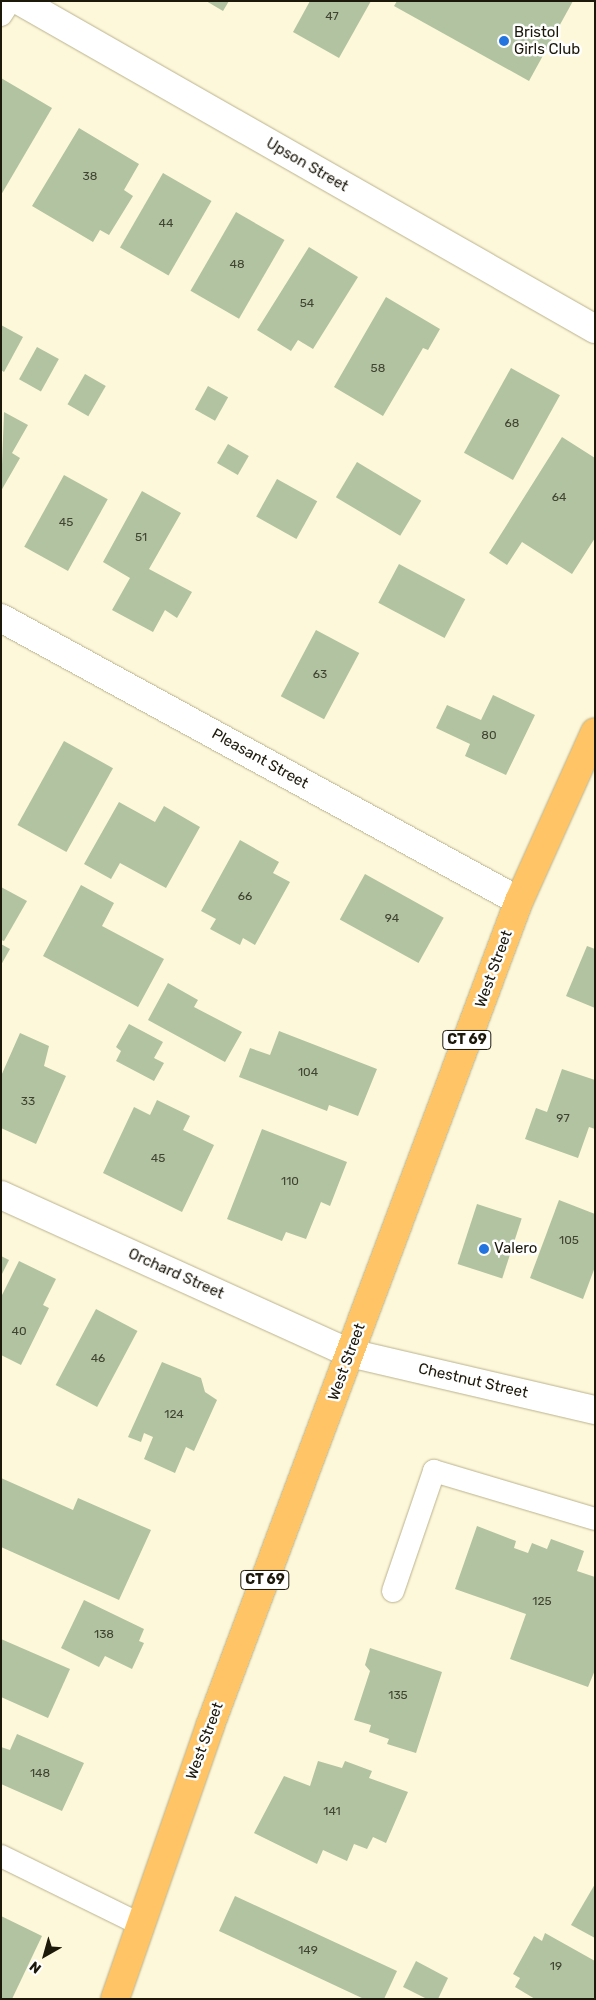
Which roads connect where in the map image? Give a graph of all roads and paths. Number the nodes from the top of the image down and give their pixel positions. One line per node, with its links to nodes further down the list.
1 (10, 1): 3 (lane)
2 (20, 1): 4 (street, Upson Street)
3 (1, 15)
4 (595, 329)
5 (1, 618): 8 (street, Pleasant Street)
6 (595, 732): 7 (main road, West Street / CT 69)
7 (588, 760): 8 (main road, West Street / CT 69)
8 (519, 901): 10 (main road, West Street / CT 69)
9 (1, 1195): 10 (street, Orchard Street)
10 (350, 1353): 11 (street, Chestnut Street); 15 (main road, West Street / CT 69)
11 (595, 1410)
12 (595, 1519): 13 (lane)
13 (392, 1591)
14 (1, 1856): 15 (lane)
15 (141, 1925): 16 (main road, West Street / CT 69)
16 (114, 1999)

